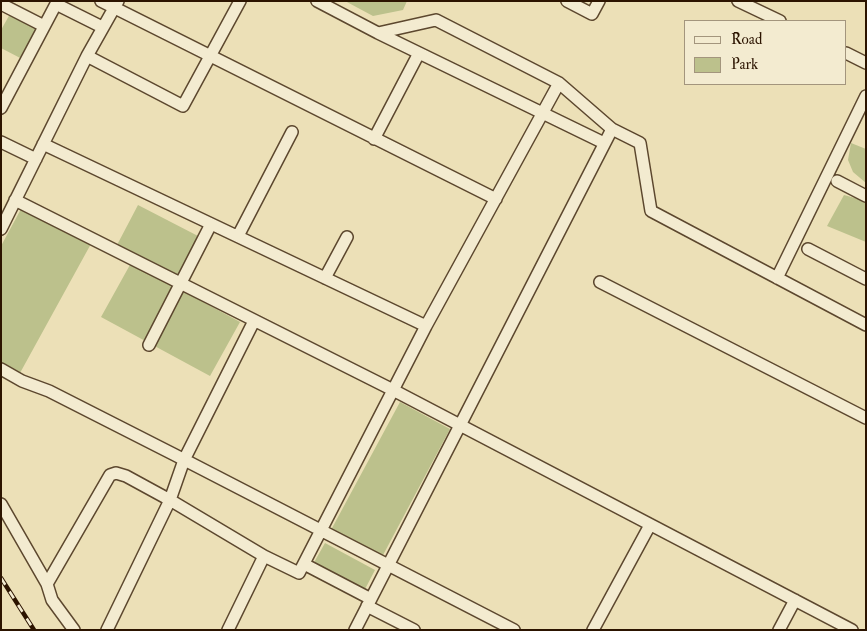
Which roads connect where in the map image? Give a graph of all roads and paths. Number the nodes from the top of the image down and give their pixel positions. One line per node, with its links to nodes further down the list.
1 (101, 1): 8 (lane)
2 (240, 1): 16 (lane)
3 (317, 1): 12 (lane)
4 (599, 1): 6 (lane)
5 (738, 1): 9 (lane)
6 (573, 2)
7 (1, 4): 10 (lane)
8 (116, 5): 11 (lane); 16 (lane)
9 (778, 20)
10 (44, 26): 11 (lane); 20 (lane)
11 (102, 27): 15 (lane)
12 (378, 33): 13 (lane); 18 (lane)
13 (419, 53): 21 (lane); 24 (lane)
14 (847, 54): 17 (lane)
15 (87, 56): 16 (lane); 27 (lane)
16 (211, 56): 24 (lane)
17 (866, 63)
18 (559, 83): 21 (lane); 22 (lane)
19 (866, 96): 39 (lane)
20 (1, 108)
21 (543, 113): 26 (lane); 31 (lane)
22 (612, 129): 26 (lane); 39 (lane)
23 (292, 132): 35 (lane)
24 (374, 138): 31 (lane)
25 (1, 142): 28 (lane)
26 (604, 143): 50 (lane)
27 (43, 144): 28 (lane); 33 (lane)
28 (36, 159): 32 (lane)
29 (837, 181): 30 (lane)
30 (866, 196)
31 (496, 199): 45 (lane)
32 (16, 200): 34 (lane); 42 (lane)
33 (211, 224): 35 (lane); 42 (lane)
34 (1, 229)
35 (238, 236): 38 (lane)
36 (346, 237): 38 (lane)
37 (808, 249): 40 (lane)
38 (325, 278): 45 (lane)
39 (777, 278): 44 (lane)
40 (866, 279)
41 (600, 282): 49 (lane)
42 (180, 284): 43 (lane); 46 (lane)
43 (254, 321): 48 (lane); 51 (lane)
44 (866, 325)
45 (426, 326): 48 (lane)
46 (149, 345)
47 (1, 369): 51 (lane)
48 (393, 390): 50 (lane); 55 (lane)
49 (866, 418)
50 (460, 426): 54 (lane); 58 (lane)
51 (184, 460): 52 (lane); 55 (lane)
52 (170, 500): 56 (lane); 59 (lane); 63 (lane)
53 (1, 504): 59 (lane)
54 (650, 525): 60 (lane); 68 (lane)
55 (321, 529): 57 (lane); 58 (lane)
56 (264, 556): 57 (lane); 64 (lane)
57 (304, 564): 61 (lane)
58 (388, 566): 61 (lane); 67 (lane)
59 (47, 584): 62 (lane)
60 (795, 600): 69 (lane); 70 (lane)
61 (369, 602): 65 (lane); 66 (lane)
62 (74, 630)
63 (107, 630)
64 (228, 630)
65 (355, 630)
66 (414, 630)
67 (514, 630)
68 (594, 630)
69 (780, 630)
70 (852, 630)

